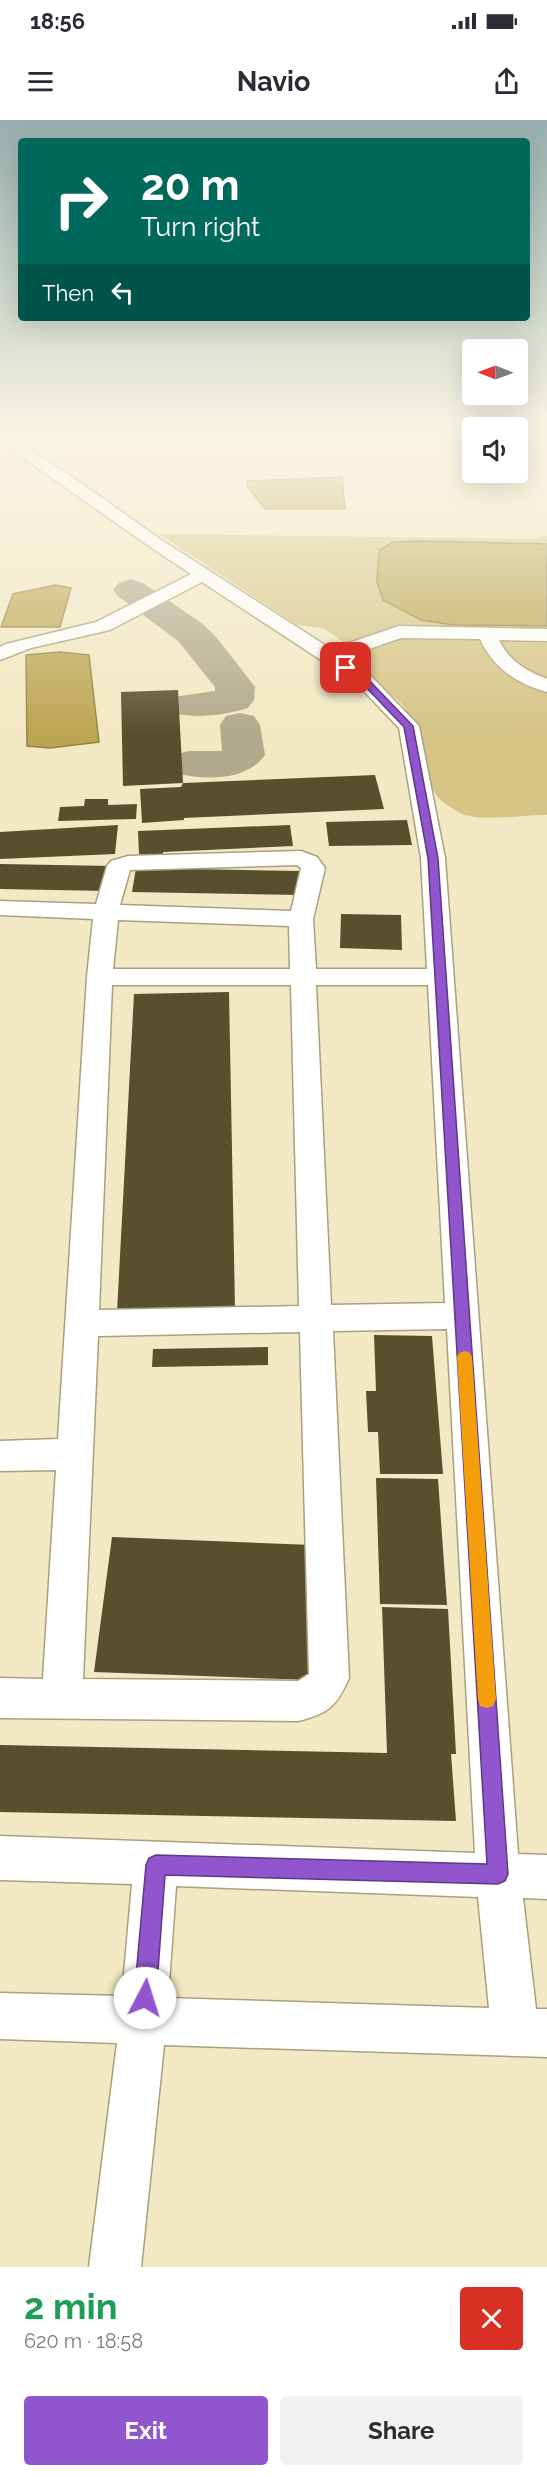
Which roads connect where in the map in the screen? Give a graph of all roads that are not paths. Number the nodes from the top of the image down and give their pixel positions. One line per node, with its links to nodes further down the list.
1 (140, 533): 2 (street)
2 (203, 575): 5 (street); 6 (street)
3 (487, 634): 4 (street); 6 (street); 7 (street)
4 (547, 635)
5 (0, 654)
6 (330, 657): 13 (street)
7 (547, 686)
8 (0, 908): 9 (street)
9 (106, 912): 10 (street); 10 (street); 11 (street)
10 (301, 919): 12 (street)
11 (100, 977): 12 (street); 16 (street)
12 (302, 977): 13 (street); 15 (street)
13 (441, 977): 14 (street)
14 (462, 1316): 15 (street); 23 (street)
15 (314, 1317): 16 (street); 20 (street)
16 (82, 1323): 17 (street)
17 (75, 1454): 18 (street); 20 (street)
18 (0, 1456)
19 (0, 1698): 20 (street)
20 (62, 1700)
21 (0, 1858): 22 (street)
22 (156, 1865): 23 (street); 26 (street)
23 (498, 1874): 24 (street); 27 (street)
24 (547, 1877)
25 (0, 2016): 26 (street)
26 (143, 2020): 27 (street); 28 (street)
27 (531, 2033)
28 (115, 2267)

